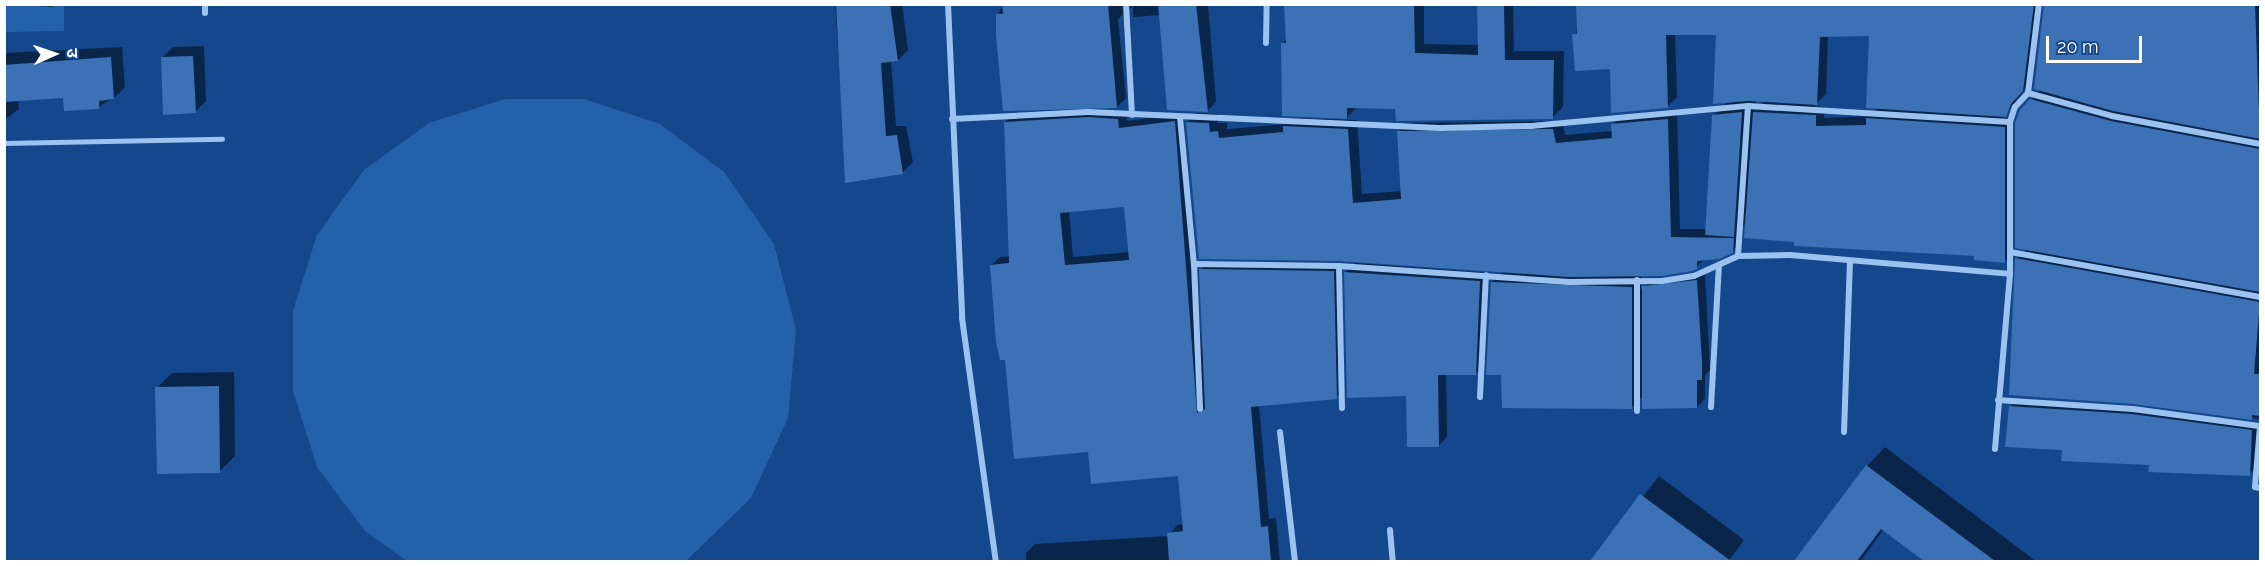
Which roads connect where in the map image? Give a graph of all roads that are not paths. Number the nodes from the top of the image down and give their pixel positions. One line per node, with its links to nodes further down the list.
1 (205, 4): 6 (street)
2 (948, 4): 12 (street)
3 (1126, 4): 10 (street)
4 (1267, 4): 7 (street)
5 (2039, 4): 8 (street)
6 (205, 13)
7 (1266, 43)
8 (2028, 93): 13 (street); 16 (street)
9 (1748, 106): 11 (street); 13 (street); 18 (street)
10 (1132, 115): 11 (street); 12 (street)
11 (1180, 117): 20 (street)
12 (952, 119): 39 (street)
13 (2010, 122): 17 (street)
14 (222, 139): 15 (lane)
15 (4, 143)
16 (2260, 144)
17 (2010, 252): 23 (street); 26 (street)
18 (1738, 256): 19 (street); 22 (street)
19 (1850, 261): 23 (street); 35 (street)
20 (1194, 264): 21 (street); 31 (street)
21 (1339, 266): 24 (street); 30 (street)
22 (1719, 266): 25 (street); 29 (street)
23 (2010, 274): 28 (street)
24 (1485, 275): 25 (street); 27 (street)
25 (1637, 280): 32 (street)
26 (2260, 297)
27 (1480, 397)
28 (1998, 400): 33 (street); 36 (street)
29 (1711, 407)
30 (1342, 408)
31 (1200, 409)
32 (1637, 411)
33 (2260, 426): 37 (street)
34 (1280, 432): 40 (street)
35 (1844, 432)
36 (1995, 449)
37 (2260, 488)
38 (1390, 530): 41 (street)
39 (996, 561)
40 (1295, 561)
41 (1393, 561)

